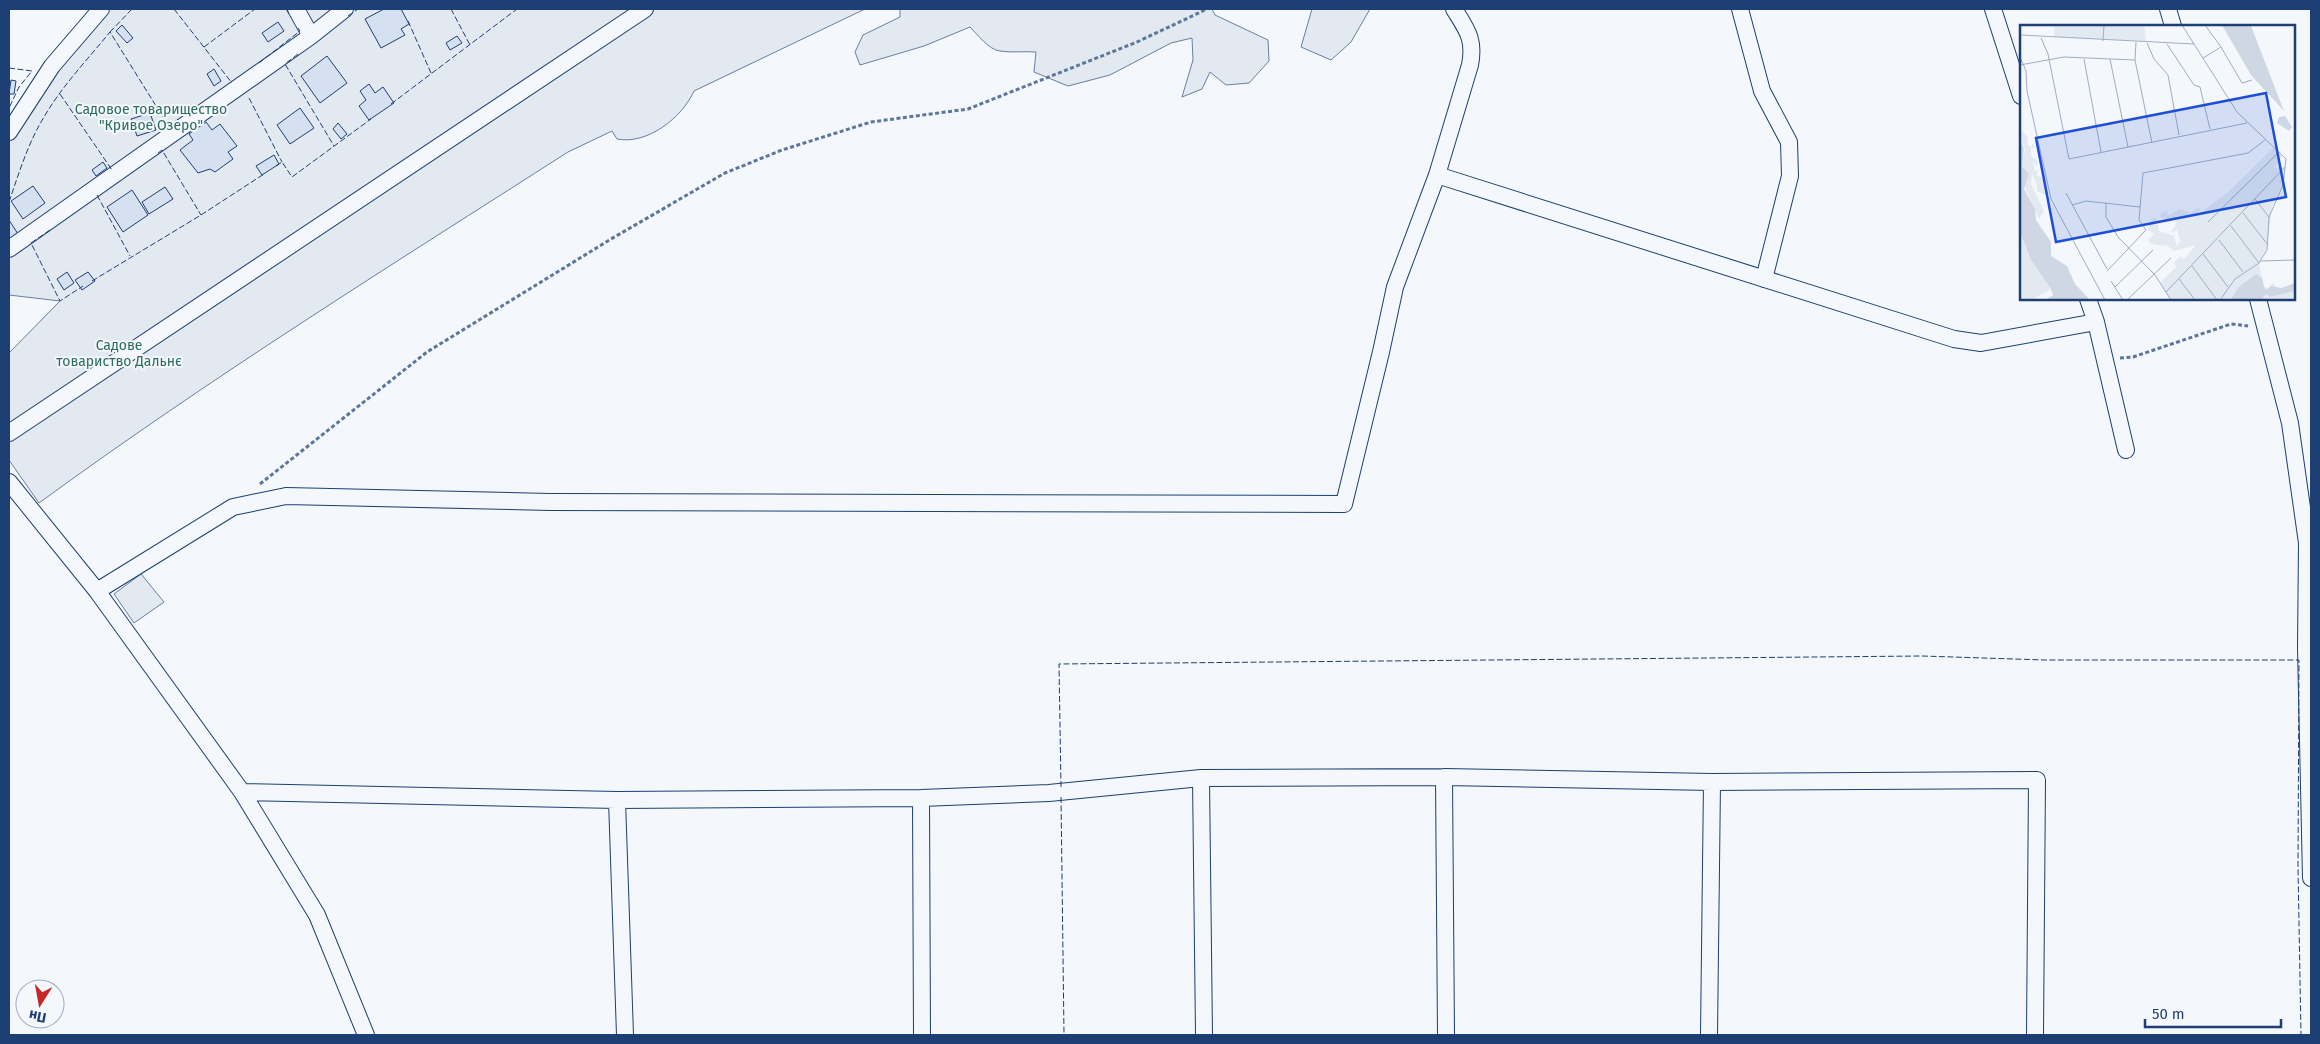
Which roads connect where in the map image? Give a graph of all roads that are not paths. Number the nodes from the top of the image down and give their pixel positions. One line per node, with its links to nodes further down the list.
1 (101, 9): 12 (street)
2 (296, 9): 10 (street)
3 (345, 9): 10 (street)
4 (644, 9): 19 (street)
5 (1454, 9): 13 (street)
6 (1740, 9): 15 (street)
7 (1993, 9): 11 (street)
8 (2168, 9): 9 (street)
9 (2173, 25)
10 (311, 36): 14 (street)
11 (2020, 93)
12 (9, 132)
13 (1437, 175): 15 (street); 22 (street)
14 (9, 249)
15 (1764, 279): 18 (street)
16 (2088, 300): 18 (street)
17 (2258, 300): 29 (street)
18 (2096, 322): 20 (street)
19 (9, 433)
20 (2126, 450)
21 (9, 482): 22 (street)
22 (97, 591): 26 (street)
23 (1444, 777): 24 (street); 25 (street); 34 (street)
24 (1201, 778): 27 (street); 33 (street)
25 (1712, 782): 35 (street); 36 (street)
26 (242, 792): 28 (street); 30 (street)
27 (921, 798): 28 (street); 32 (street)
28 (617, 800): 31 (street)
29 (2311, 878)
30 (366, 1035)
31 (625, 1035)
32 (922, 1035)
33 (1204, 1035)
34 (1446, 1035)
35 (1709, 1035)
36 (2035, 1035)

